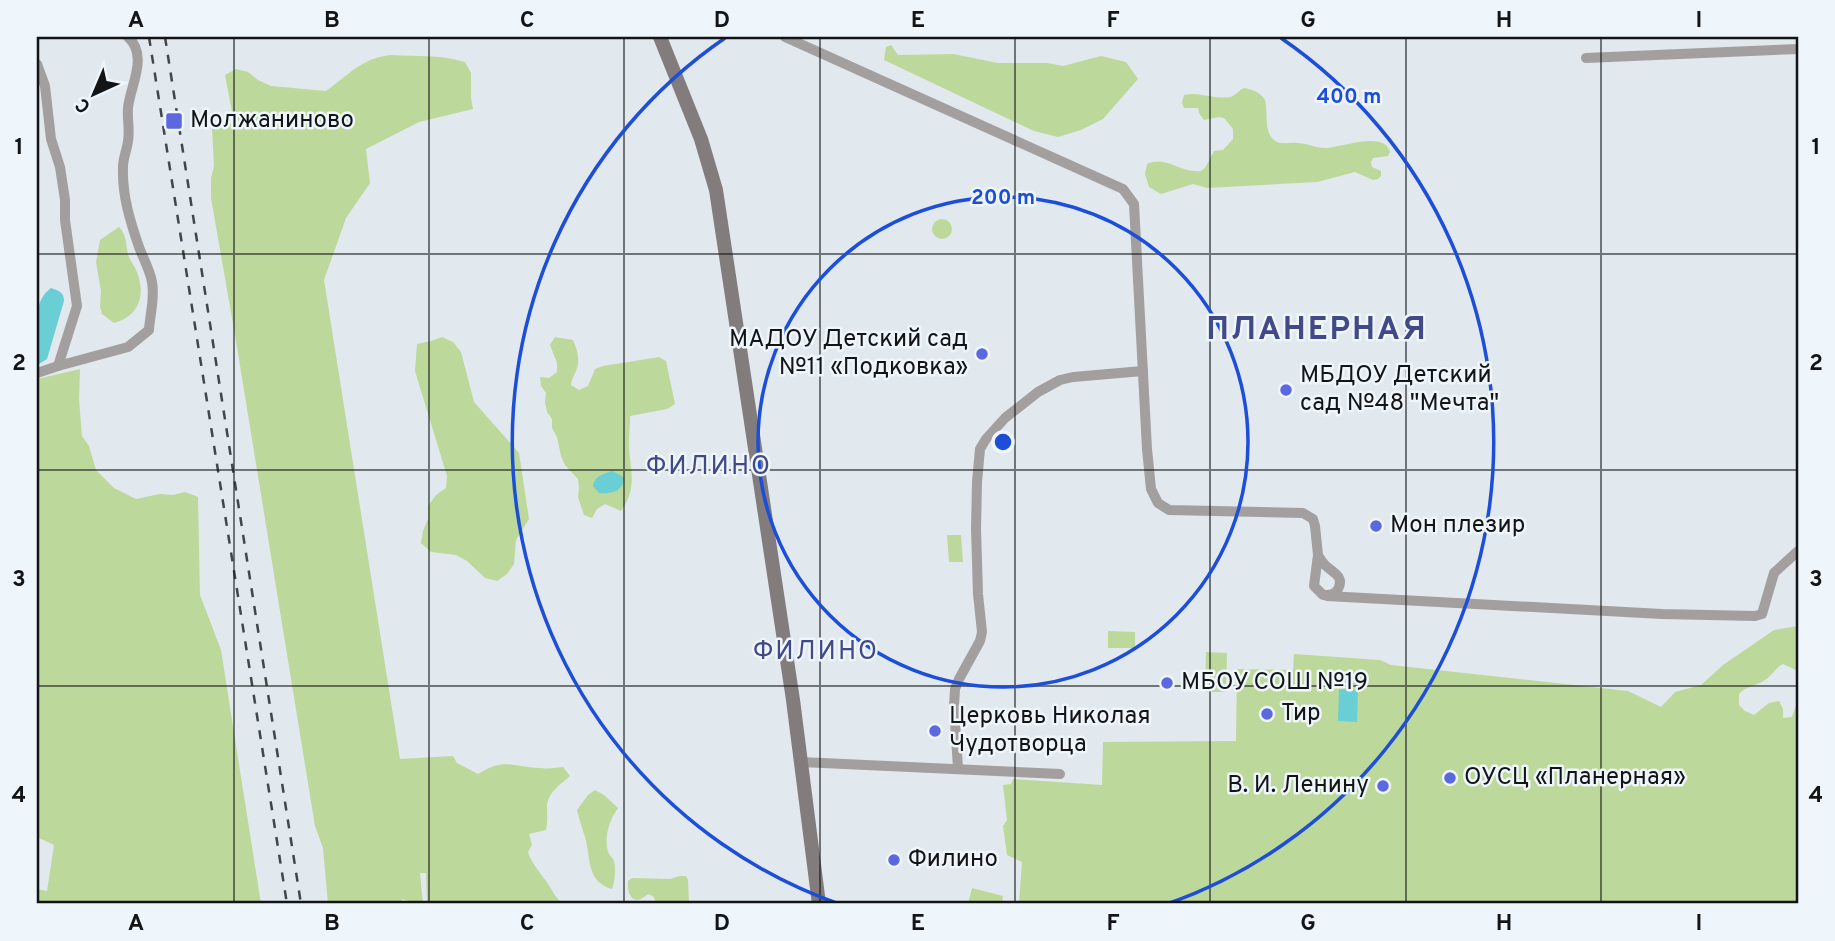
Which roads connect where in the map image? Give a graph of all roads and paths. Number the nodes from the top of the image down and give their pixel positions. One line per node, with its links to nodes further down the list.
1 (128, 37): 7 (street)
2 (660, 37): 17 (main road)
3 (785, 37): 8 (street)
4 (1798, 49): 5 (street)
5 (1586, 58)
6 (37, 64): 7 (street)
7 (58, 366): 9 (street)
8 (1143, 371): 11 (street); 18 (street)
9 (37, 373)
10 (1798, 551): 16 (street)
11 (1318, 555): 12 (street); 13 (street)
12 (1331, 570): 13 (street); 14 (street)
13 (1314, 578): 15 (street)
14 (1339, 587): 15 (street); 16 (street)
15 (1327, 596): 16 (street)
16 (1349, 598)
17 (801, 762): 18 (street); 20 (main road)
18 (958, 768): 19 (street)
19 (1059, 774)
20 (819, 904)

